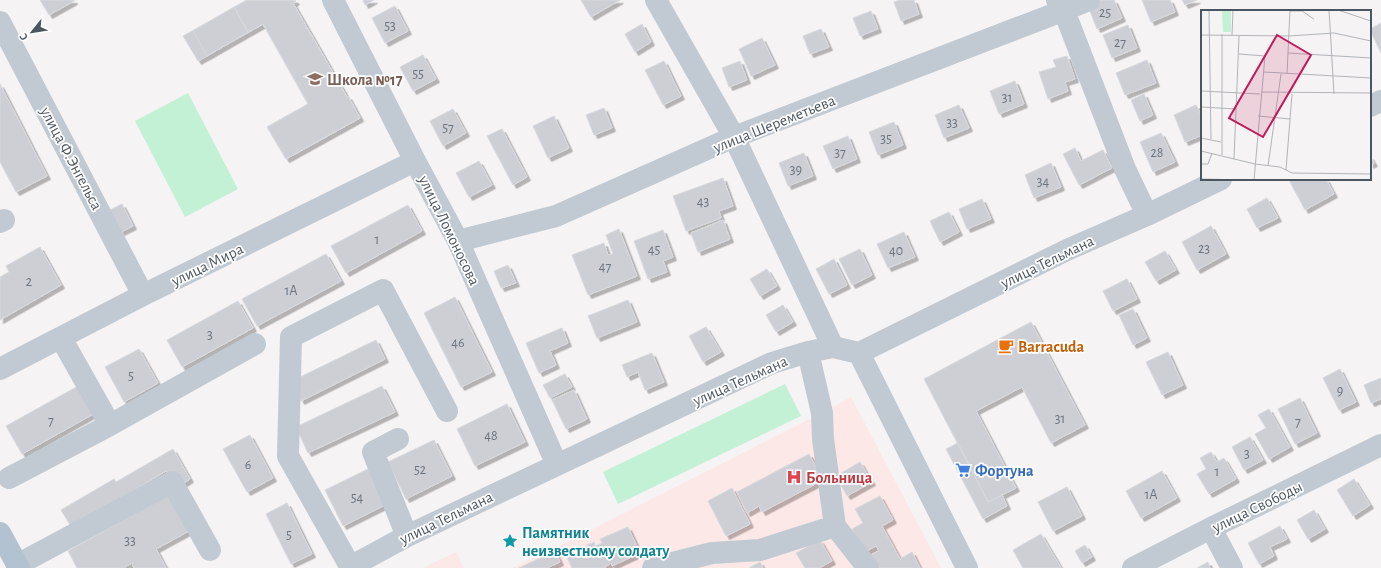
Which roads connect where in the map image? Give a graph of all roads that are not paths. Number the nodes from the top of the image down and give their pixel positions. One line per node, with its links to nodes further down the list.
1 (333, 0): 9 (street, улица Ломоносова)
2 (656, 0): 8 (street)
3 (1089, 0): 4 (street, улица Шереметьева)
4 (1060, 6): 8 (street, улица Шереметьева); 11 (street)
5 (0, 22): 13 (street, улица Ф.Энгельса)
6 (1381, 101): 7 (street)
7 (1371, 106)
8 (734, 137): 12 (street, улица Шереметьева); 16 (street)
9 (415, 161): 12 (street, улица Ломоносова); 13 (street, улица Мира)
10 (1219, 180): 11 (street, улица Тельмана)
11 (1147, 215): 18 (street, улица Тельмана)
12 (458, 241): 24 (street, улица Ломоносова)
13 (143, 295): 14 (street, улица Мира)
14 (61, 338): 19 (street, улица Мира); 21 (street)
15 (255, 344): 21 (street)
16 (833, 347): 17 (street, улица Тельмана); 18 (street, улица Тельмана)
17 (808, 352): 24 (street, улица Тельмана); 26 (street)
18 (859, 353): 35 (street)
19 (0, 369)
20 (447, 411): 32 (street)
21 (110, 425): 25 (street)
22 (398, 439): 29 (street)
23 (1381, 445): 27 (street, улица Свободы)
24 (557, 465): 29 (street, улица Тельмана)
25 (9, 478)
26 (835, 526): 33 (street); 34 (street)
27 (1211, 528): 36 (street, улица Свободы); 37 (street)
28 (0, 533): 31 (main road)
29 (407, 536): 32 (street, улица Тельмана)
30 (210, 550): 31 (street)
31 (18, 567)
32 (351, 567)
33 (653, 568)
34 (868, 568)
35 (967, 568)
36 (1133, 568)
37 (1232, 568)

